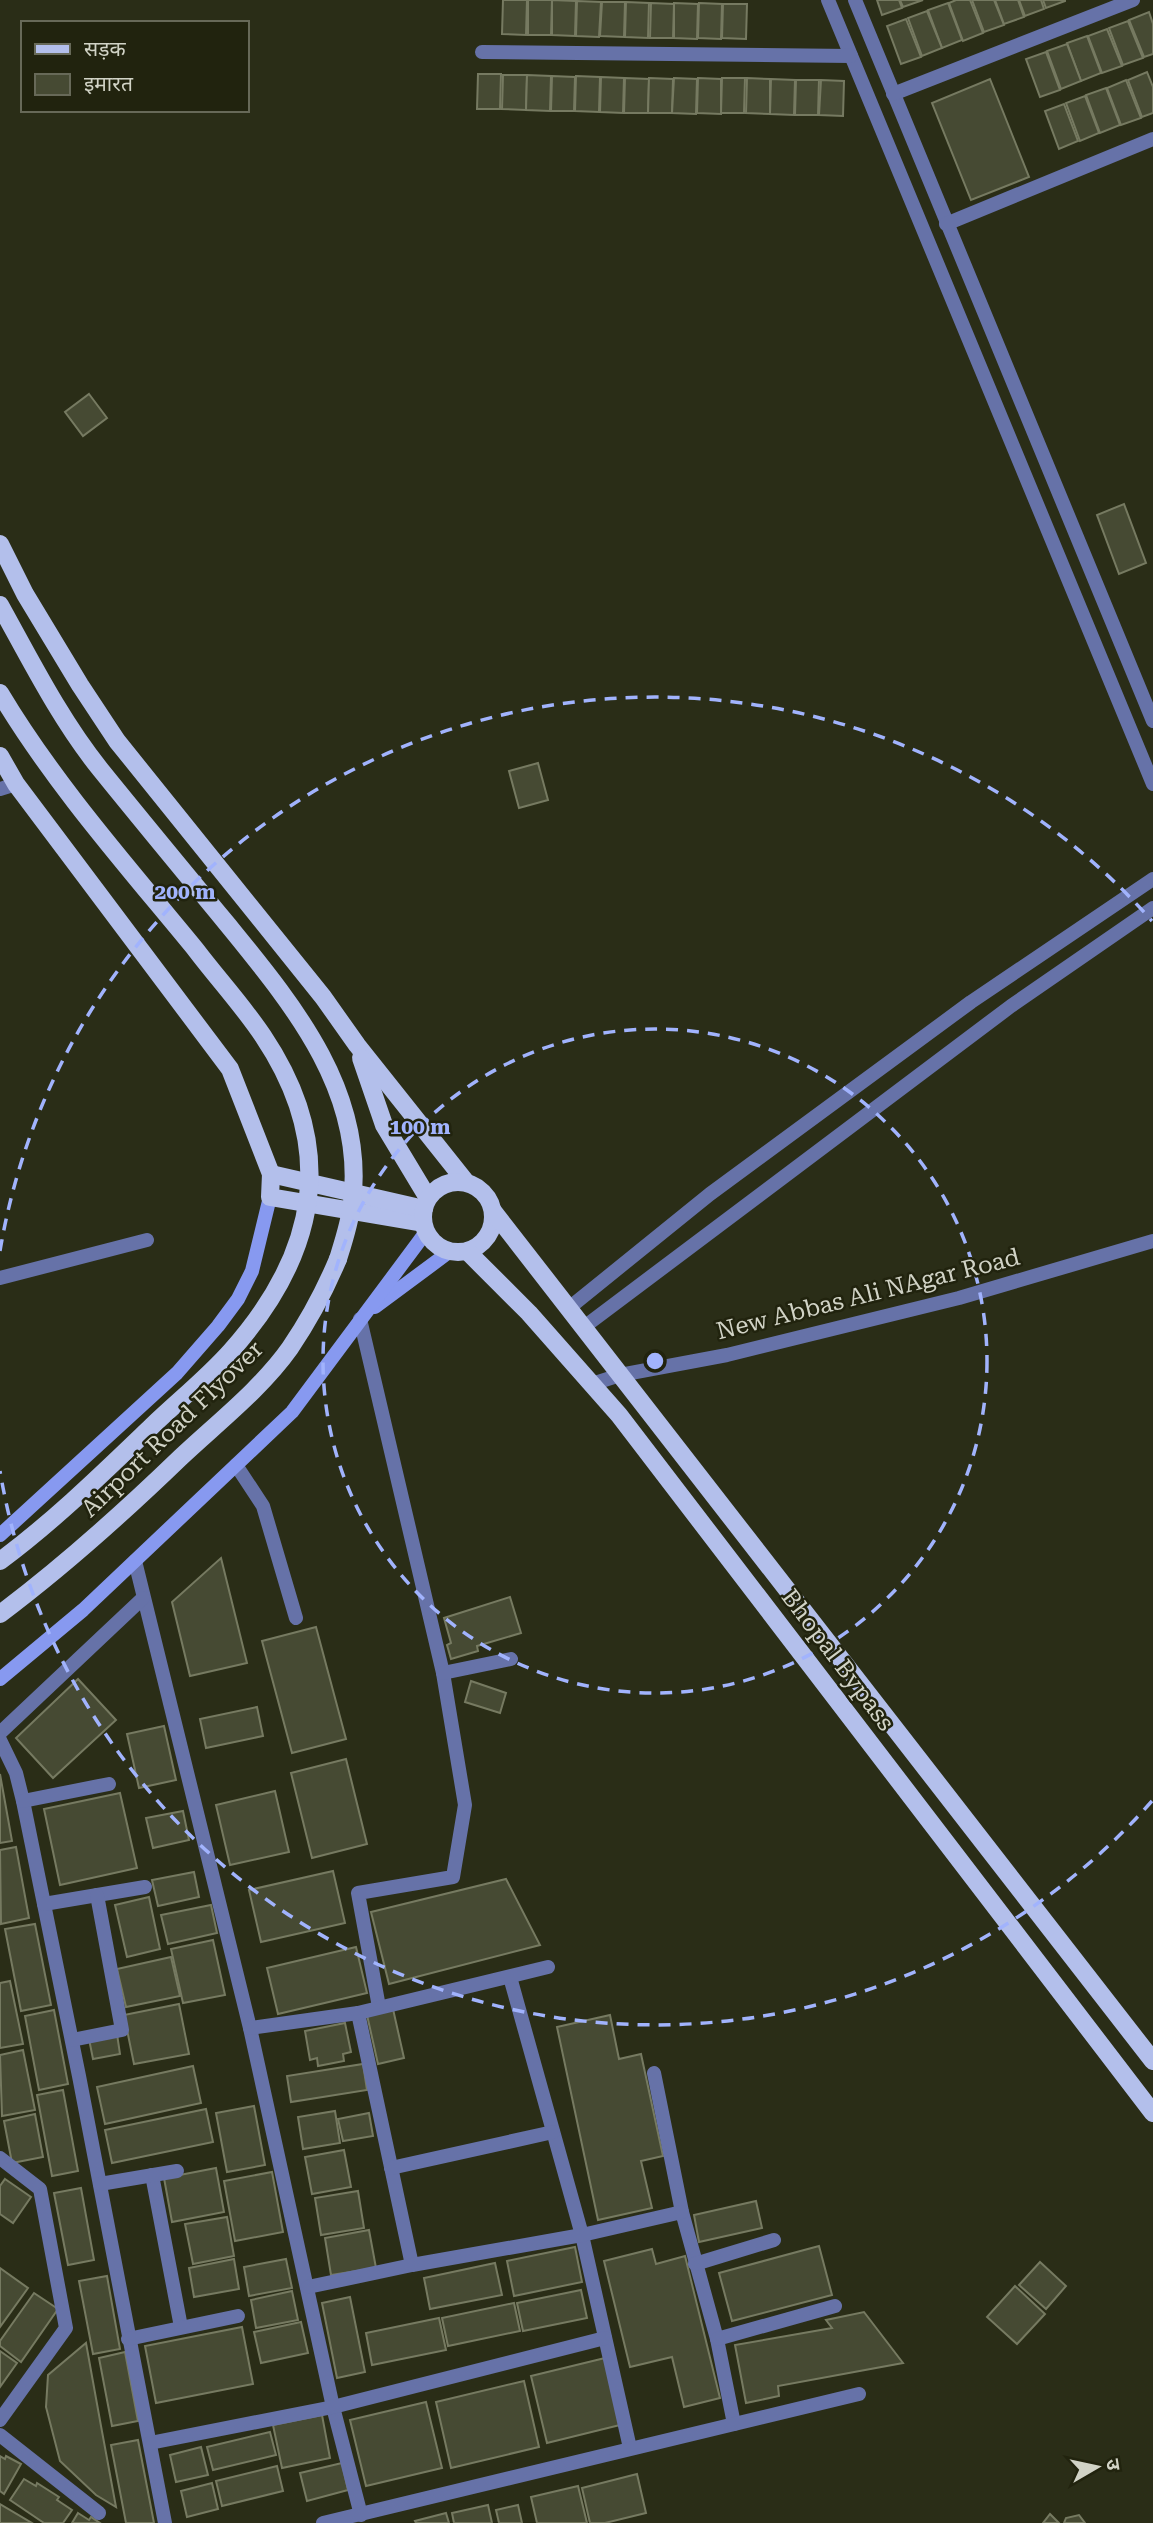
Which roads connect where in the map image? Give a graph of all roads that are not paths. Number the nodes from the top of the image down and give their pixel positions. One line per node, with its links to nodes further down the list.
1 (828, 0): 5 (street)
2 (855, 0): 6 (street)
3 (1133, 0): 6 (street)
4 (482, 52): 5 (street)
5 (851, 56): 14 (street)
6 (893, 94): 8 (street)
7 (1153, 139): 8 (street)
8 (946, 224): 12 (street)
9 (0, 544): 18 (main road)
10 (0, 605): 39 (main road, Airport Road Flyover, bridge)
11 (0, 693): 36 (main road, Airport Road Flyover, bridge)
12 (1153, 721)
13 (0, 756): 15 (main road)
14 (1153, 784)
15 (8, 787): 19 (main road)
16 (1153, 879): 29 (street)
17 (1153, 908): 31 (street)
18 (356, 1045): 20 (main road); 23 (main road)
19 (271, 1174): 21 (main road); 23 (main road)
20 (466, 1182): 22 (main road); 23 (main road)
21 (270, 1197): 23 (main road); 35 (street)
22 (493, 1211): 27 (main road); 29 (main road, Bhopal Bypass)
23 (425, 1216): 26 (main road); 30 (street)
24 (148, 1240): 28 (street)
25 (1153, 1241): 32 (street, New Abbas Ali NAgar Road)
26 (449, 1252): 27 (main road); 30 (street)
27 (468, 1252): 33 (main road, Bhopal Bypass)
28 (0, 1278)
29 (569, 1308): 31 (main road, Bhopal Bypass)
30 (360, 1319): 34 (street); 42 (street)
31 (584, 1327): 32 (main road, Bhopal Bypass)
32 (620, 1375): 33 (street, New Abbas Ali NAgar Road); 57 (main road, Bhopal Bypass)
33 (592, 1384): 59 (main road, Bhopal Bypass)
34 (236, 1465): 37 (street); 40 (street)
35 (0, 1535)
36 (0, 1561)
37 (135, 1561): 38 (street); 43 (street)
38 (144, 1598): 44 (street); 55 (street)
39 (0, 1614)
40 (296, 1618)
41 (511, 1659): 42 (street)
42 (443, 1673): 53 (street)
43 (0, 1679)
44 (0, 1733)
45 (0, 1740): 47 (street)
46 (109, 1784): 47 (street)
47 (23, 1801): 50 (street)
48 (145, 1887): 49 (street)
49 (97, 1895): 50 (street); 56 (street)
50 (44, 1904): 56 (street)
51 (548, 1968): 52 (street)
52 (510, 1977): 53 (street); 60 (street)
53 (379, 2007): 54 (street)
54 (358, 2013): 55 (street); 62 (street)
55 (250, 2028): 71 (street)
56 (72, 2040): 65 (street)
57 (1153, 2061)
58 (654, 2073): 66 (street)
59 (1153, 2113)
60 (553, 2132): 62 (street); 67 (street)
61 (0, 2158): 80 (street)
62 (391, 2168): 70 (street)
63 (177, 2171): 64 (street)
64 (152, 2175): 65 (street); 74 (street)
65 (100, 2184): 75 (street)
66 (682, 2211): 67 (street); 69 (street)
67 (582, 2235): 70 (street); 76 (street)
68 (774, 2240): 69 (street)
69 (695, 2264): 77 (street)
70 (412, 2265): 71 (street)
71 (308, 2287): 79 (street)
72 (835, 2306): 77 (street)
73 (238, 2316): 74 (street)
74 (181, 2327): 75 (street)
75 (128, 2339): 83 (street)
76 (605, 2339): 79 (street); 84 (street)
77 (717, 2339): 81 (street)
78 (859, 2394): 81 (street)
79 (333, 2407): 83 (street); 86 (street)
80 (0, 2420)
81 (734, 2424): 84 (street)
82 (0, 2435): 85 (street)
83 (150, 2443): 87 (street)
84 (630, 2448): 86 (street)
85 (99, 2513)
86 (360, 2515): 88 (street)
87 (165, 2523)
88 (323, 2523)

